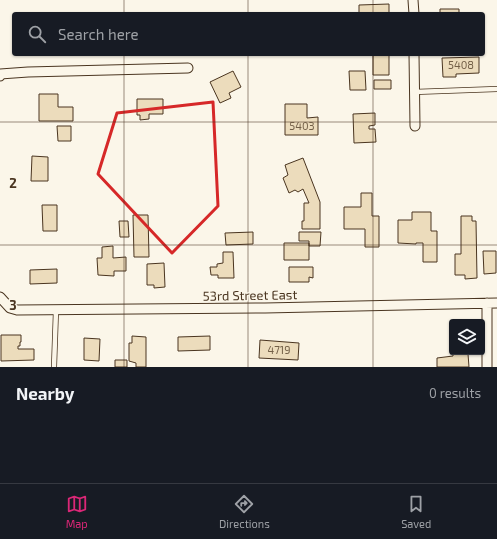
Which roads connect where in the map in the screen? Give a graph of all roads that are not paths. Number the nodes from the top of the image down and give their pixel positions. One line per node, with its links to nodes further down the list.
1 (413, 0): 2 (street)
2 (414, 12)
3 (414, 56): 7 (street)
4 (188, 68): 5 (street)
5 (0, 75)
6 (497, 89): 7 (lane)
7 (414, 92): 8 (street)
8 (415, 126)
9 (2, 301): 12 (street, 53rd Street East)
10 (487, 303): 11 (street, 53rd Street East); 12 (street, 53rd Street East); 14 (street)
11 (497, 303)
12 (56, 310): 13 (lane)
13 (54, 367)
14 (487, 367)

